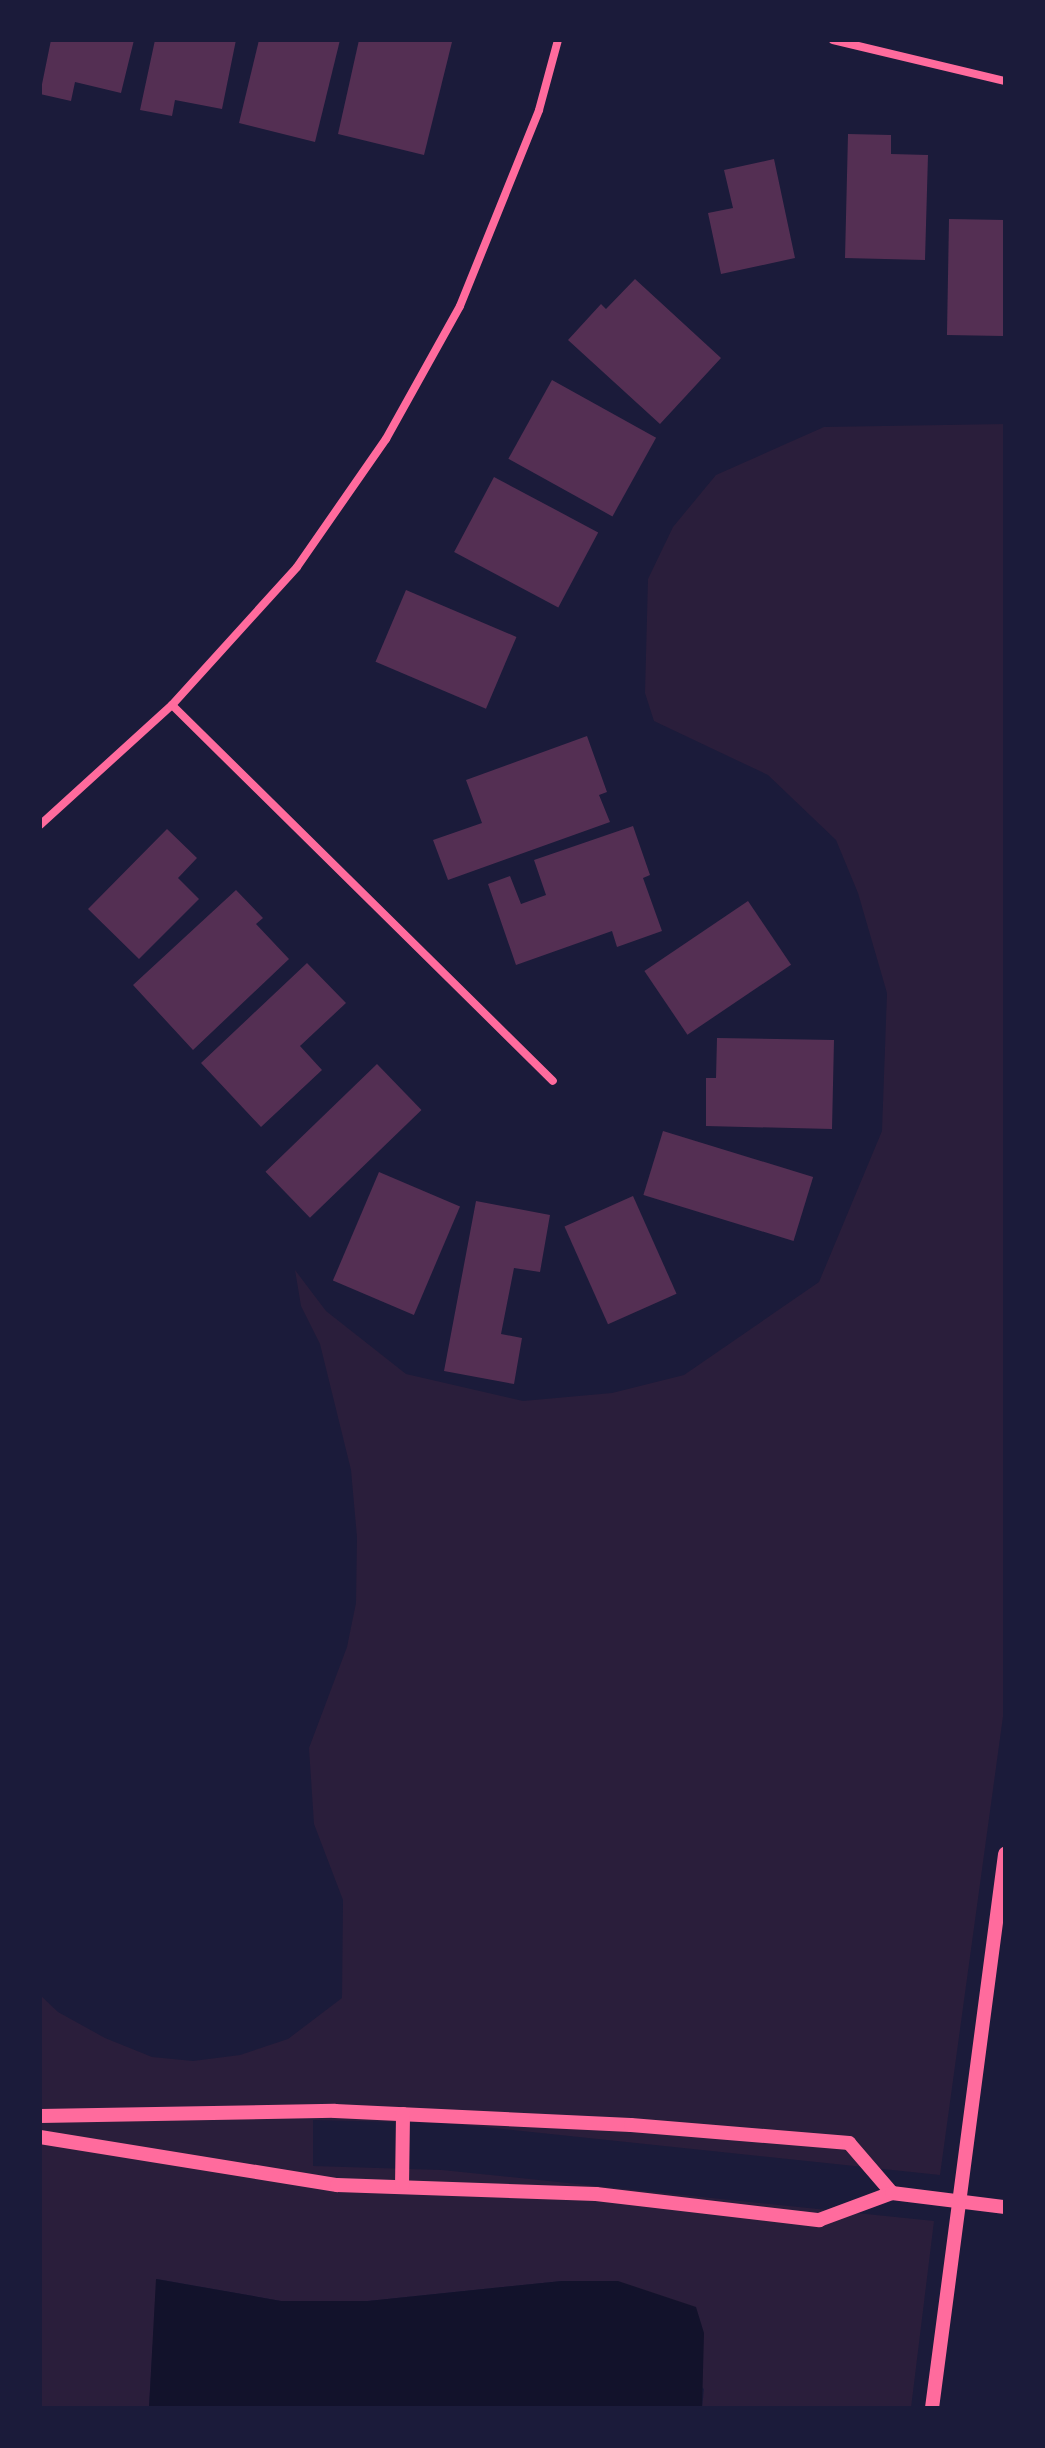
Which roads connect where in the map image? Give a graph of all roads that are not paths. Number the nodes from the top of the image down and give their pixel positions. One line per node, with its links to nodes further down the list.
1 (558, 40): 4 (street)
2 (833, 40): 3 (street)
3 (1005, 81)
4 (172, 705): 5 (street); 6 (street)
5 (40, 825)
6 (553, 1081)
7 (1005, 1854): 13 (street)
8 (403, 2114): 9 (street); 11 (street); 12 (street)
9 (40, 2116)
10 (40, 2137): 11 (street)
11 (402, 2187): 12 (street)
12 (892, 2193): 13 (street)
13 (958, 2200): 14 (street); 15 (street)
14 (1005, 2207)
15 (932, 2408)

